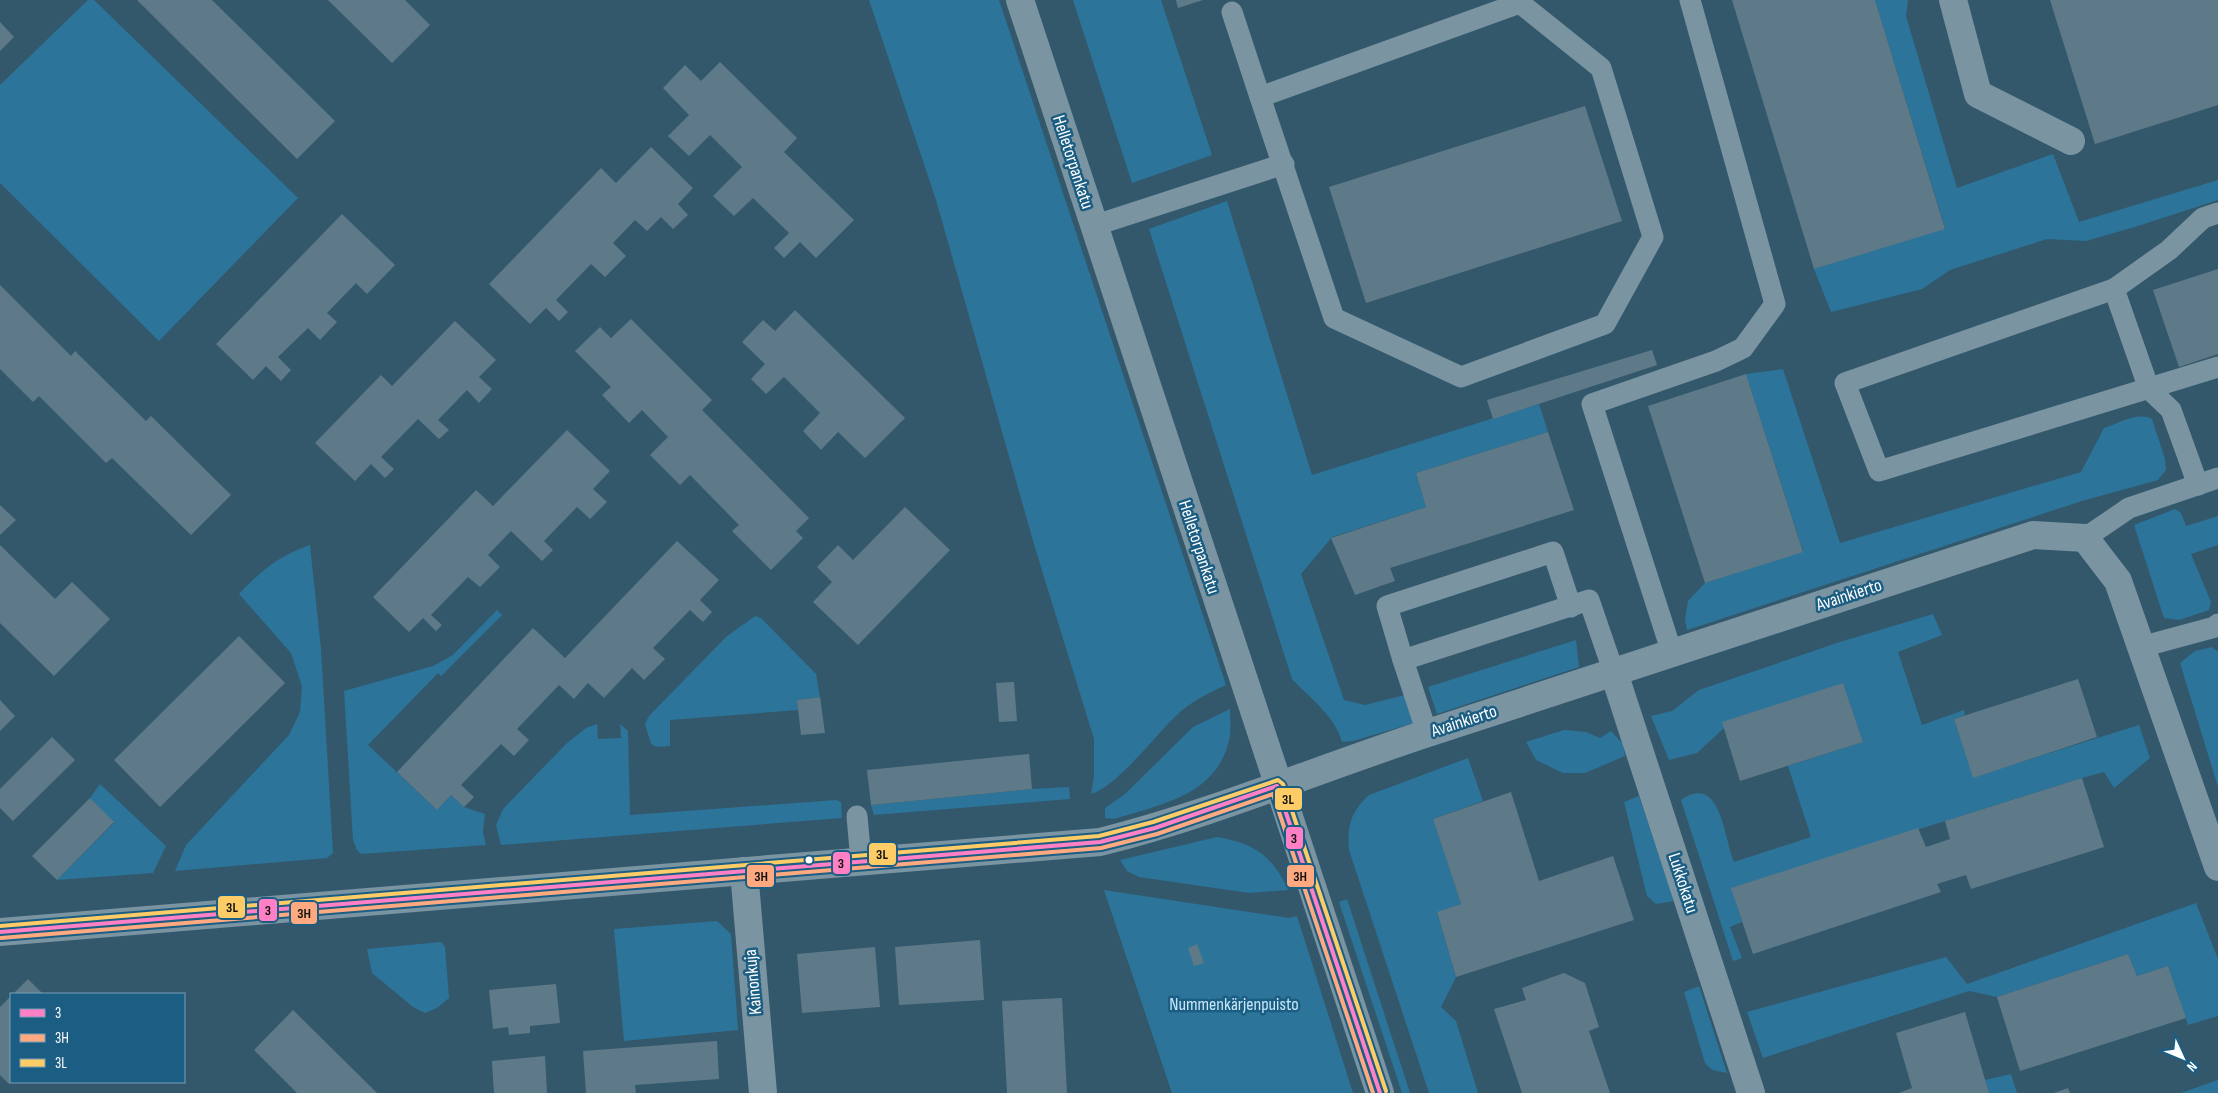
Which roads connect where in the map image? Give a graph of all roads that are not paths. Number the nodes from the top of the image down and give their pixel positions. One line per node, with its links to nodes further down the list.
1 (1020, 0): 9 (street, Helletorpankatu)
2 (1690, 0): 19 (lane)
3 (1953, 0): 6 (street)
4 (1232, 12): 5 (lane)
5 (1260, 97): 7 (lane); 7 (lane)
6 (2072, 141)
7 (1284, 164): 9 (lane)
8 (2218, 213): 10 (lane)
9 (1093, 226): 23 (street, Helletorpankatu)
10 (2114, 289): 12 (lane); 12 (lane)
11 (2218, 367): 12 (lane)
12 (2149, 389): 14 (lane)
13 (2218, 478): 14 (lane)
14 (2198, 485): 15 (lane)
15 (2085, 538): 18 (street); 19 (street, Avainkierto)
16 (1571, 606): 20 (lane); 20 (lane); 21 (lane)
17 (2218, 624): 18 (lane)
18 (2141, 647): 26 (street)
19 (1672, 653): 21 (street, Avainkierto)
20 (1403, 660): 22 (lane)
21 (1614, 673): 22 (street, Avainkierto); 31 (street, Lukkokatu)
22 (1428, 733): 23 (street, Avainkierto)
23 (1277, 786): 25 (street, Avainkierto); 30 (street, Helletorpankatu)
24 (858, 816): 25 (lane)
25 (861, 862): 27 (street, Avainkierto)
26 (2218, 867)
27 (744, 871): 28 (street, Avainkierto); 29 (street, Kainonkuja)
28 (0, 932)
29 (763, 1093)
30 (1380, 1093)
31 (1751, 1093)

